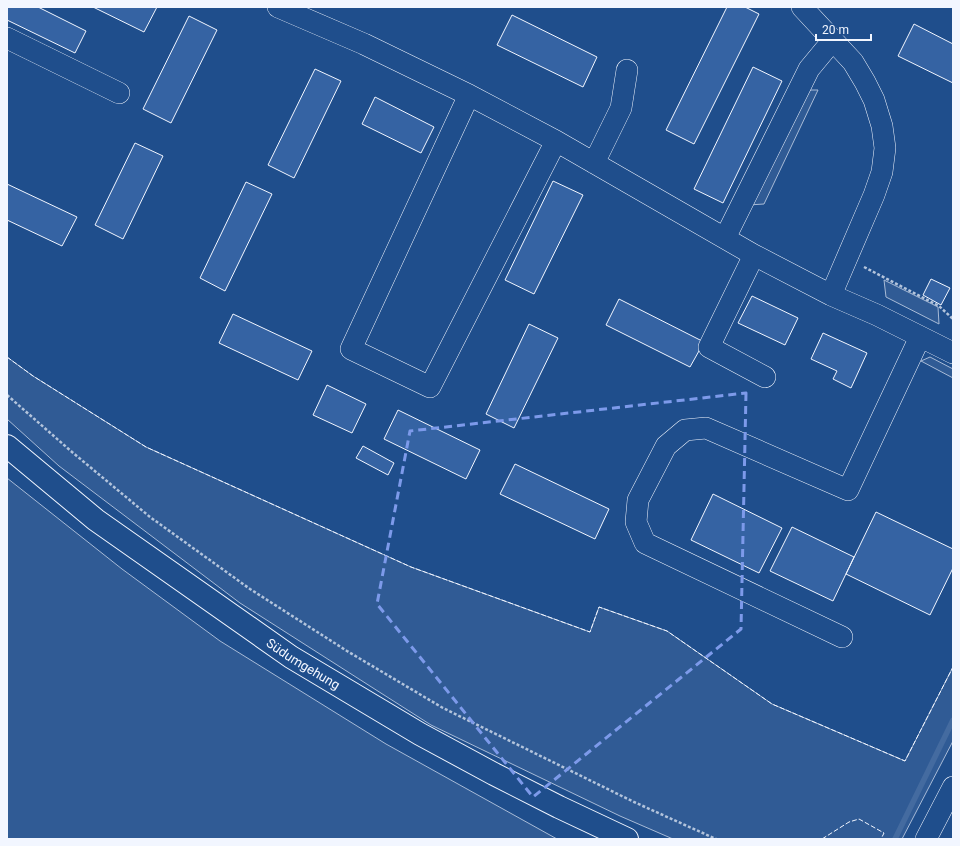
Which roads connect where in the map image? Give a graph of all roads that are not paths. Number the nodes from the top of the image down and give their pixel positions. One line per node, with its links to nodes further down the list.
1 (278, 7): 7 (street)
2 (802, 7): 4 (street)
3 (7, 38): 6 (street)
4 (833, 40): 10 (street); 12 (street)
5 (627, 70): 9 (street)
6 (119, 93)
7 (469, 95): 8 (street); 8 (street)
8 (556, 141): 9 (street)
9 (594, 163): 10 (street)
10 (725, 238): 11 (street)
11 (754, 255): 12 (street); 15 (street)
12 (831, 295): 13 (street)
13 (920, 337): 14 (street); 17 (street)
14 (953, 353)
15 (765, 377)
16 (7, 446): 19 (main road, Südumgehung)
17 (842, 637)
18 (953, 787): 20 (street)
19 (627, 839)
20 (926, 839)

